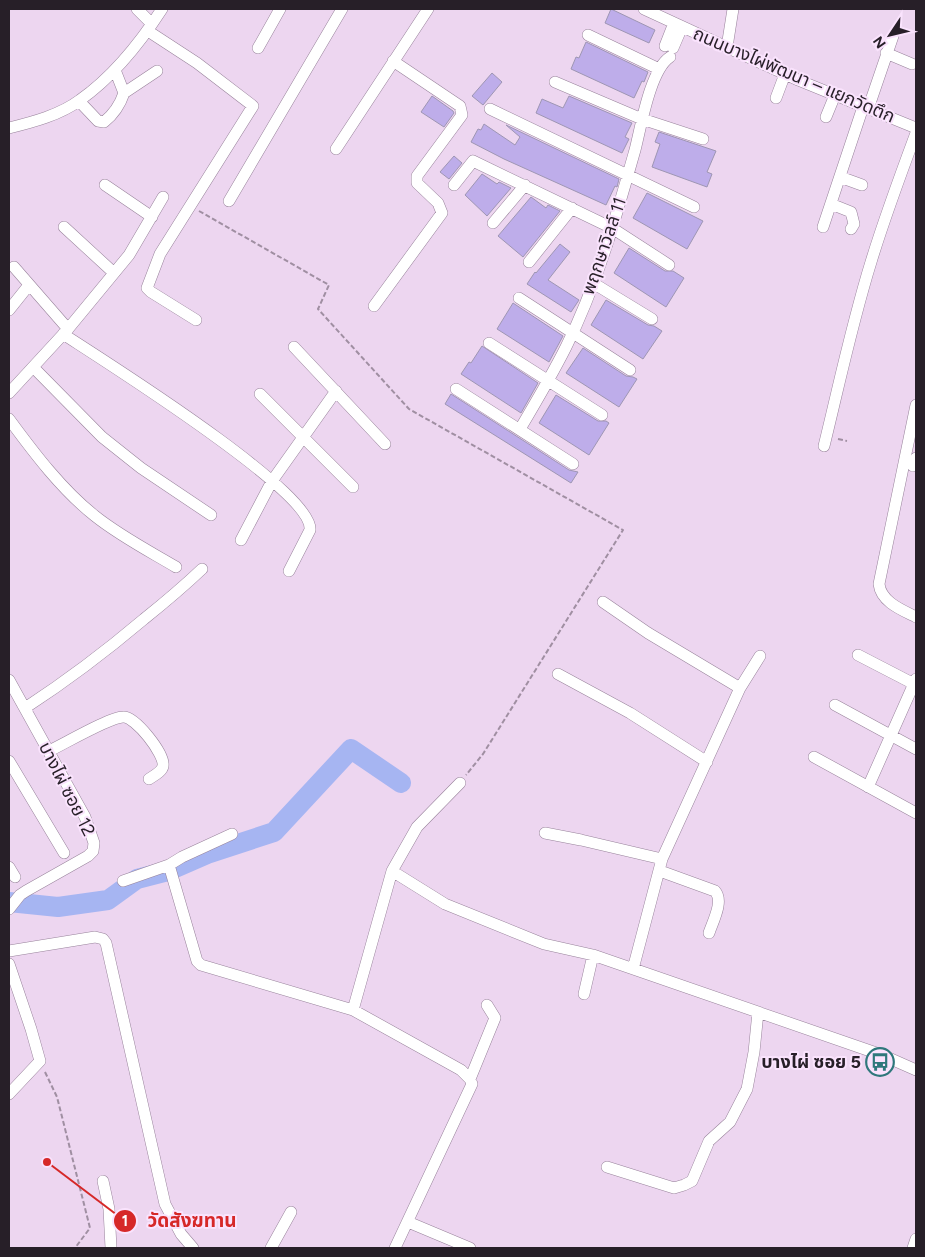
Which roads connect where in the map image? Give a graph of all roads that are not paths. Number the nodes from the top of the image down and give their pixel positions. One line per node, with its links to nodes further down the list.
1 (137, 9): 9 (street)
2 (162, 9): 9 (street)
3 (280, 9): 13 (street)
4 (342, 9): 42 (street)
5 (428, 9): 16 (street)
6 (644, 9): 8 (street, ถนนบางไผ่พัฒนา – แยกวัดตึก)
7 (734, 9): 12 (street)
8 (678, 25): 12 (street, ถนนบางไผ่พัฒนา – แยกวัดตึก); 15 (street, พฤกษาวิลล์ 11)
9 (150, 27): 18 (street); 62 (street)
10 (588, 35): 15 (street)
11 (893, 36): 14 (street)
12 (727, 47): 20 (street, ถนนบางไผ่พัฒนา – แยกวัดตึก)
13 (258, 48)
14 (886, 53): 17 (street); 26 (street)
15 (665, 56): 29 (street, พฤกษาวิลล์ 11)
16 (393, 61): 34 (street); 59 (street)
17 (912, 64)
18 (115, 70): 22 (street); 25 (street)
19 (157, 71): 22 (street)
20 (785, 74): 23 (street, ถนนบางไผ่พัฒนา – แยกวัดตึก); 24 (street)
21 (555, 82): 29 (street)
22 (124, 93): 25 (street)
23 (835, 95): 26 (street, ถนนบางไผ่พัฒนา – แยกวัดตึก); 28 (street)
24 (776, 98)
25 (79, 101): 30 (street)
26 (866, 108): 31 (street, ถนนบางไผ่พัฒนา – แยกวัดตึก); 36 (street)
27 (490, 109): 35 (street)
28 (826, 117)
29 (642, 119): 33 (street); 35 (street, พฤกษาวิลล์ 11)
30 (9, 128)
31 (916, 128)
32 (916, 134): 81 (street)
33 (703, 139)
34 (336, 149)
35 (628, 175): 44 (street); 50 (street, พฤกษาวิลล์ 11)
36 (840, 177): 40 (street); 43 (street)
37 (105, 185): 46 (street)
38 (454, 185): 39 (street)
39 (525, 185): 45 (street); 47 (street)
40 (862, 186)
41 (164, 196): 46 (street)
42 (229, 201)
43 (830, 204): 49 (street); 51 (street)
44 (694, 207)
45 (572, 208): 50 (street); 52 (street)
46 (152, 217): 55 (street)
47 (493, 223)
48 (64, 227): 55 (street)
49 (823, 227)
50 (612, 228): 53 (street); 56 (street, พฤกษาวิลล์ 11)
51 (851, 229)
52 (529, 262)
53 (669, 265)
54 (14, 267): 57 (street)
55 (114, 273): 63 (street)
56 (593, 283): 61 (street); 64 (street, พฤกษาวิลล์ 11)
57 (29, 285): 60 (street); 63 (street)
58 (519, 298): 64 (street)
59 (374, 306)
60 (9, 310)
61 (652, 319)
62 (196, 320)
63 (66, 331): 67 (street); 83 (street)
64 (573, 332): 68 (street); 69 (street, พฤกษาวิลล์ 11)
65 (489, 343): 69 (street)
66 (294, 346): 71 (street)
67 (33, 367): 72 (street); 85 (street)
68 (630, 370)
69 (548, 382): 75 (street); 78 (street, พฤกษาวิลล์ 11)
70 (456, 389): 78 (street)
71 (336, 391): 79 (street); 80 (street)
72 (9, 393)
73 (260, 394): 79 (street)
74 (916, 405): 77 (street)
75 (602, 415)
76 (9, 419): 87 (street)
77 (914, 429): 91 (street)
78 (520, 430): 82 (street)
79 (304, 436): 83 (street); 84 (street)
80 (385, 444)
81 (824, 446)
82 (573, 464)
83 (272, 481): 86 (street); 89 (street)
84 (353, 488)
85 (211, 515)
86 (241, 540)
87 (176, 568)
88 (202, 569): 99 (street)
89 (289, 571)
90 (603, 602): 97 (street)
91 (916, 617)
92 (858, 655): 96 (street)
93 (760, 656): 97 (street)
94 (558, 674): 105 (street)
95 (9, 680): 99 (street, บางไผ่ ซอย 12)
96 (915, 683): 100 (street)
97 (740, 688): 105 (street)
98 (835, 705): 100 (street)
99 (25, 708): 102 (street, บางไผ่ ซอย 12)
100 (891, 736): 101 (street); 108 (street)
101 (916, 749)
102 (49, 751): 106 (street); 117 (street, บางไผ่ ซอย 12)
103 (814, 757): 108 (street)
104 (9, 761): 112 (street)
105 (707, 762): 113 (street)
106 (149, 779)
107 (460, 784): 115 (street)
108 (868, 786): 109 (street)
109 (916, 813)
110 (545, 833): 113 (street)
111 (232, 834): 114 (street)
112 (64, 853)
113 (661, 865): 118 (street); 122 (street)
114 (171, 871): 116 (street); 125 (street)
115 (392, 871): 120 (street); 125 (street)
116 (122, 881)
117 (9, 909)
118 (709, 933)
119 (9, 951): 136 (street)
120 (594, 955): 122 (street); 123 (street)
121 (9, 964): 129 (street)
122 (633, 969): 126 (street)
123 (584, 994)
124 (487, 1005): 128 (street)
125 (353, 1010): 128 (street)
126 (758, 1012): 127 (street); 130 (street)
127 (916, 1070)
128 (470, 1079): 133 (street)
129 (9, 1094)
130 (607, 1167)
131 (103, 1181): 135 (street)
132 (291, 1212): 137 (street)
133 (408, 1222): 138 (street); 139 (street)
134 (916, 1239): 140 (street)
135 (111, 1248)
136 (193, 1248)
137 (271, 1248)
138 (397, 1248)
139 (470, 1248)
140 (913, 1248)

